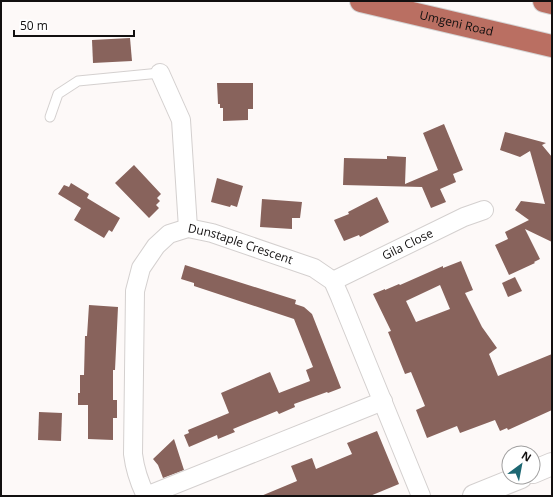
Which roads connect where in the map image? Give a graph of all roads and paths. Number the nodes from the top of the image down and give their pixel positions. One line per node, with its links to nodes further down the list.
1 (361, 1): 4 (highway, Umgeni Road)
2 (544, 1): 3 (highway)
3 (552, 3)
4 (552, 46)
5 (160, 73): 6 (lane); 8 (street)
6 (50, 117)
7 (484, 210): 9 (street, Gila Close)
8 (188, 228): 9 (street, Dunstaple Crescent); 14 (street, Dunstaple Crescent)
9 (333, 281): 10 (street)
10 (382, 400): 14 (street, Dunstaple Crescent); 15 (street)
11 (552, 464): 12 (street)
12 (541, 469)
13 (501, 485): 16 (street)
14 (146, 496)
15 (421, 496)
16 (474, 496)

